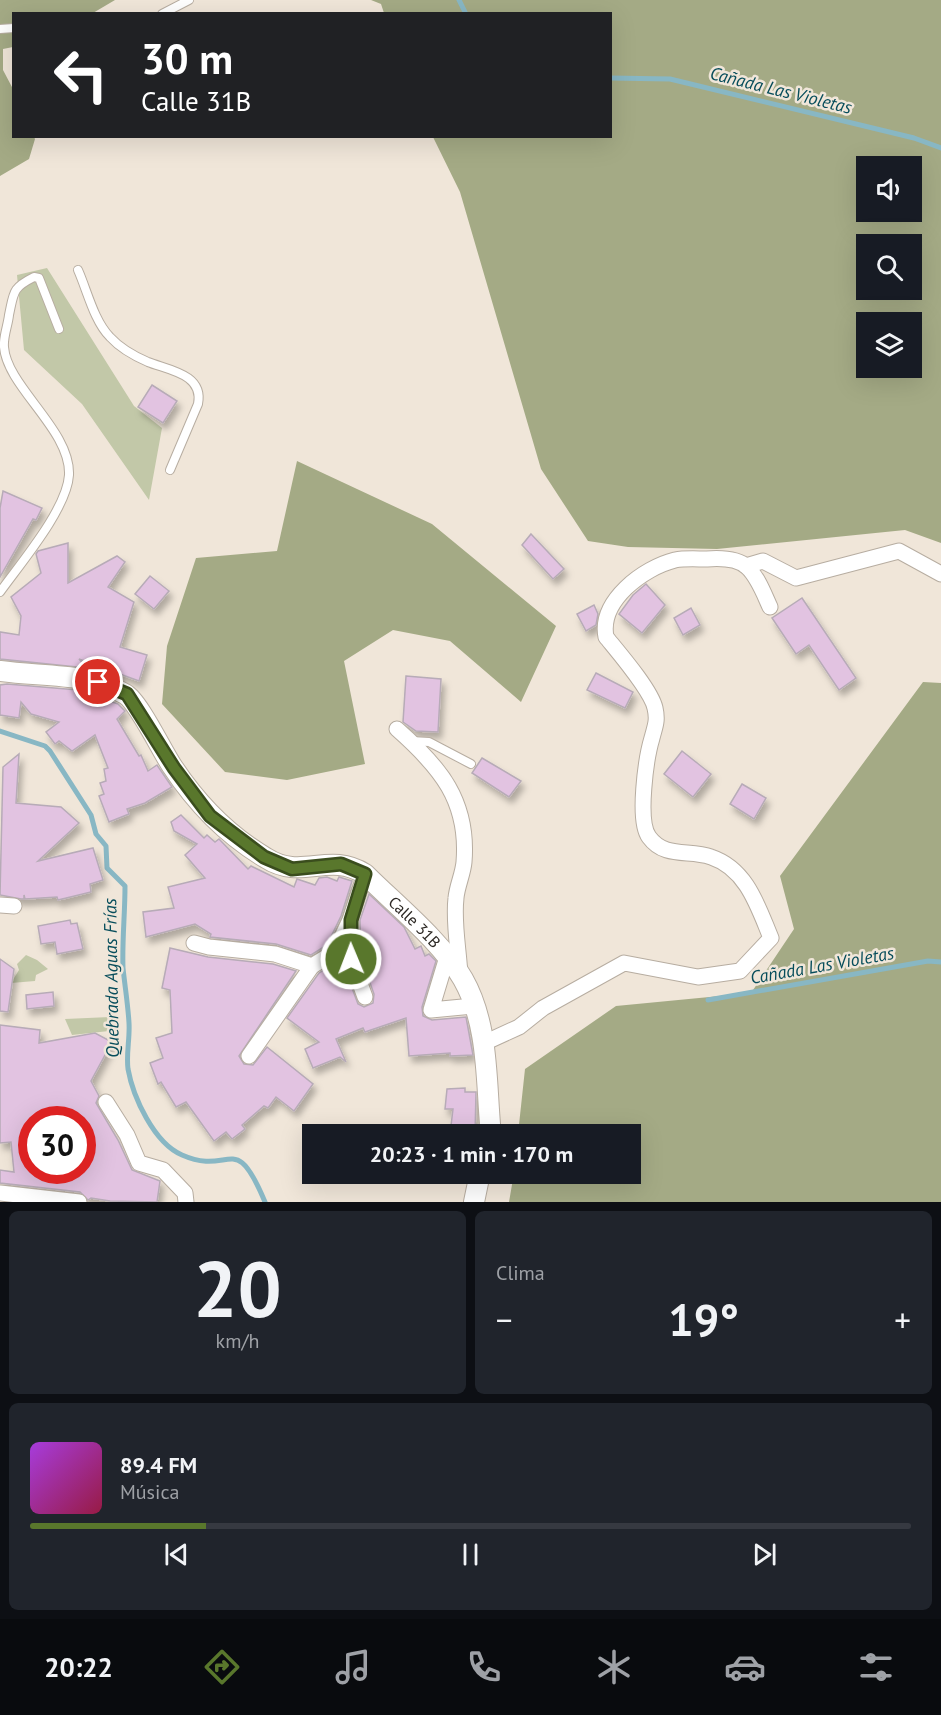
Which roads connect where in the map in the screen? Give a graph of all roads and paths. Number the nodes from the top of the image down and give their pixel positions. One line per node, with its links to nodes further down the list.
1 (189, 0): 2 (lane)
2 (166, 12)
3 (78, 270): 5 (lane)
4 (59, 329): 8 (lane)
5 (170, 470)
6 (746, 566): 7 (street); 9 (street); 22 (street)
7 (941, 574)
8 (0, 592)
9 (770, 607)
10 (0, 671): 14 (street, Calle 31B)
11 (397, 729): 12 (street)
12 (411, 741): 13 (lane); 19 (street)
13 (471, 764)
14 (365, 874): 15 (street); 17 (street, Calle 31B)
15 (351, 920): 18 (street); 20 (street)
16 (194, 943): 18 (street)
17 (447, 957): 19 (street, Calle 31B); 21 (street)
18 (312, 966): 23 (street)
19 (460, 976): 21 (street, Calle 31B)
20 (365, 998)
21 (474, 1006): 22 (street, Calle 31B)
22 (484, 1043): 25 (street, Calle 31B)
23 (249, 1056)
24 (106, 1102): 29 (street)
25 (490, 1124)
26 (478, 1184): 30 (street)
27 (0, 1193): 28 (street)
28 (79, 1202)
29 (186, 1202)
30 (474, 1202)

